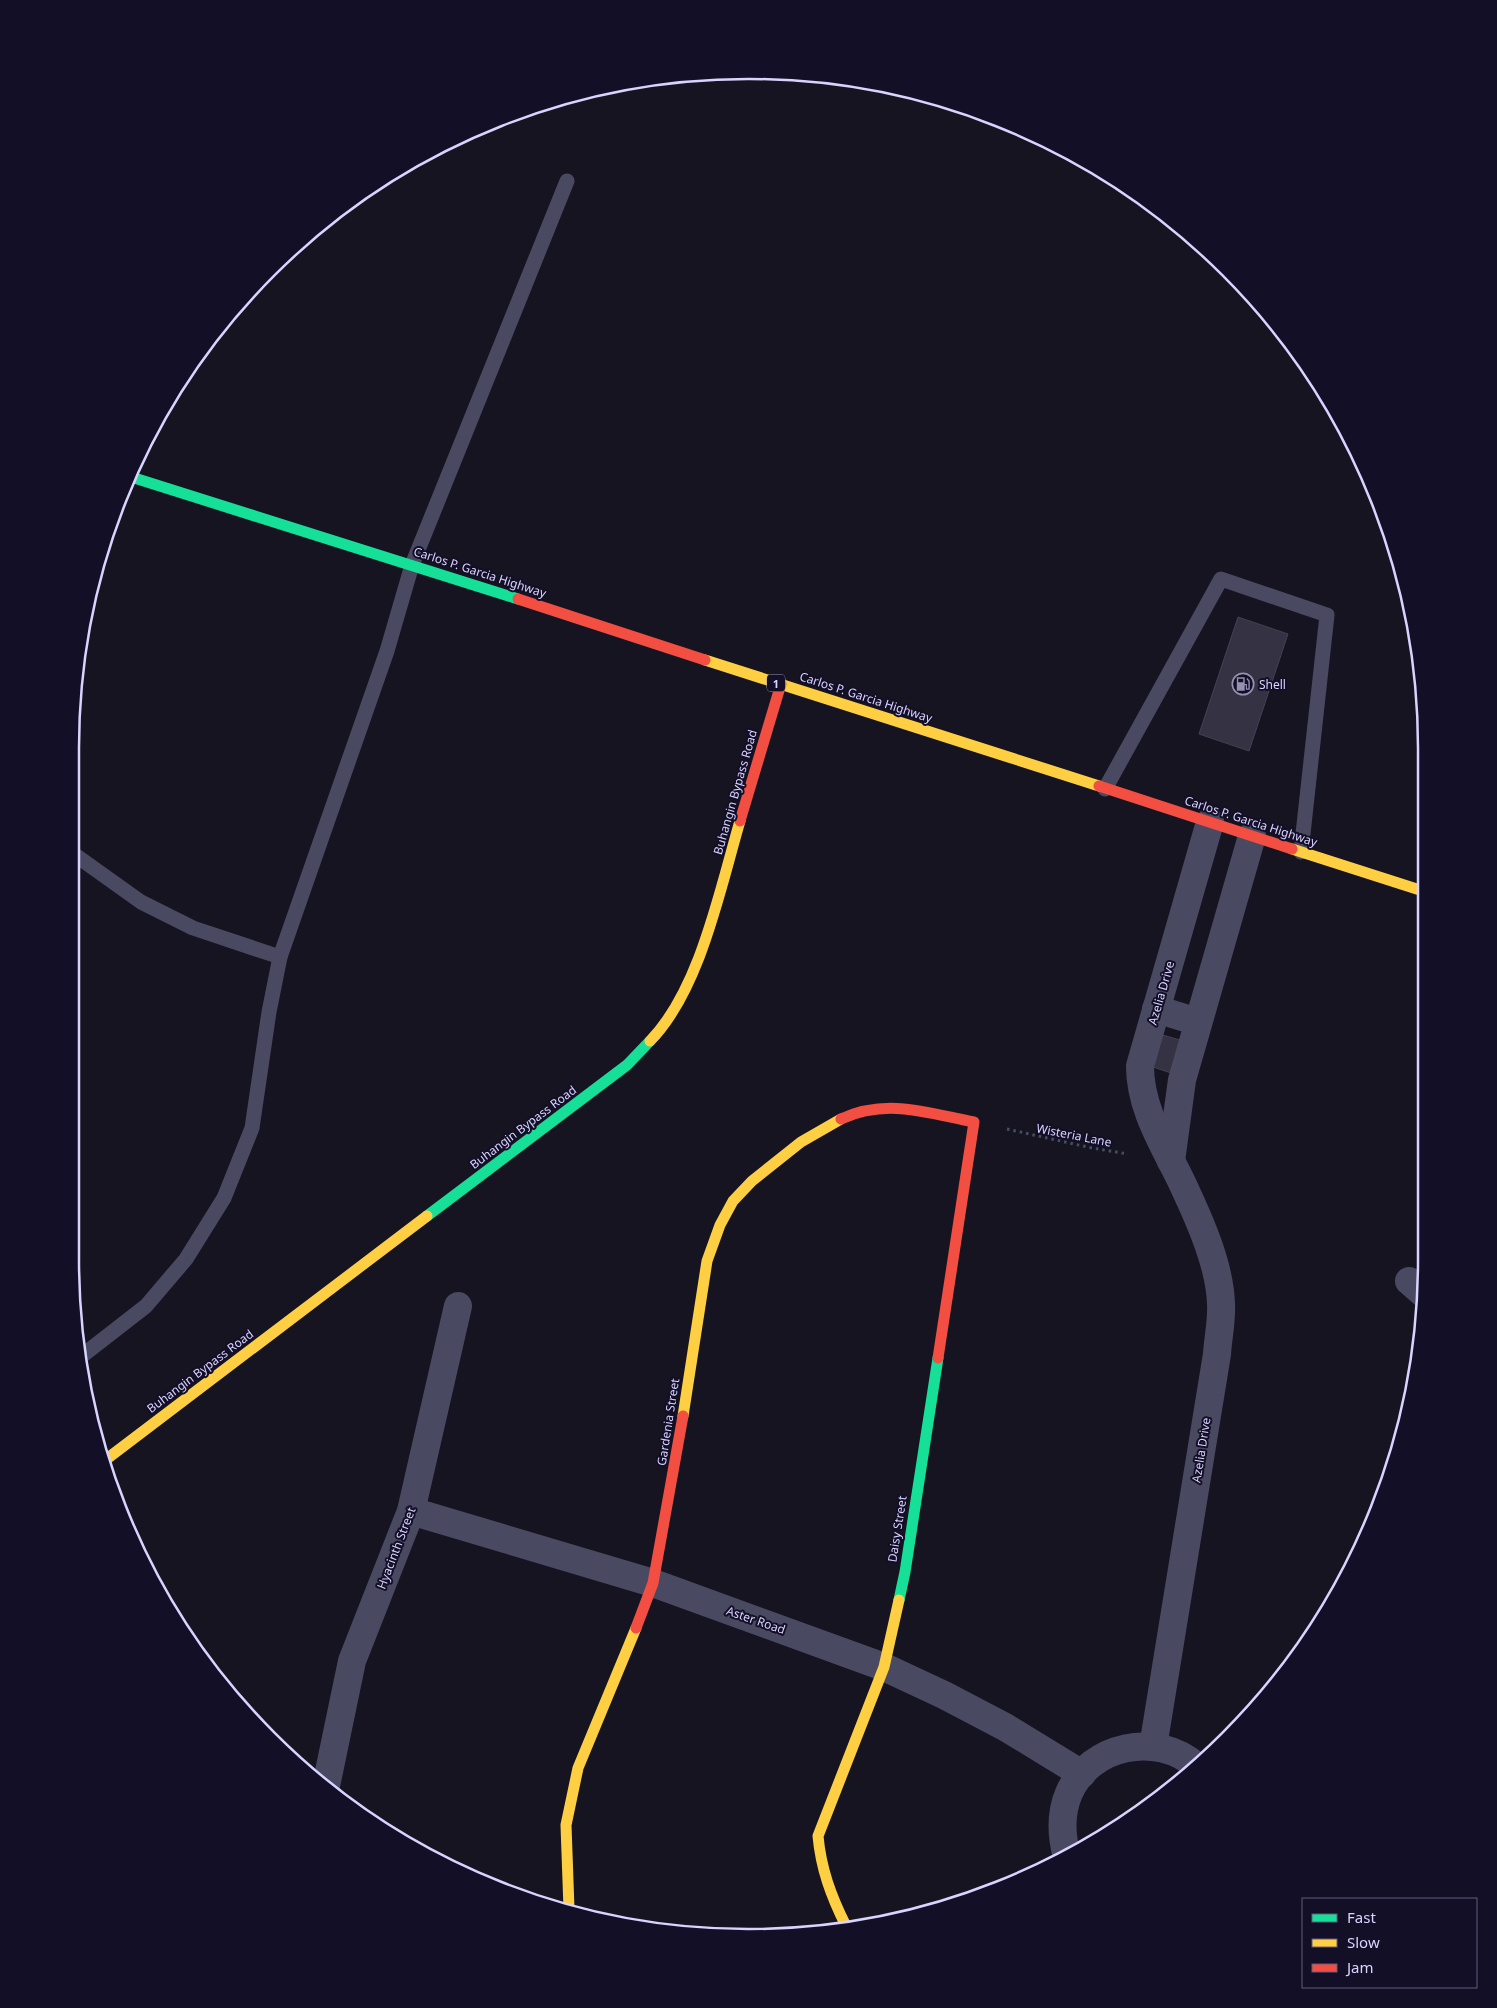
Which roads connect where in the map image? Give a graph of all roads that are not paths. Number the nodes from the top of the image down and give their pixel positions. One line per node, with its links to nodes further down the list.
1 (567, 181): 3 (lane)
2 (136, 479): 3 (main road, Carlos P. Garcia Highway / 1)
3 (412, 565): 4 (main road, Carlos P. Garcia Highway / 1); 11 (lane)
4 (781, 684): 5 (main road, Carlos P. Garcia Highway / 1); 18 (main road, Buhangin Bypass Road)
5 (1105, 789): 6 (main road, Carlos P. Garcia Highway / 1); 8 (lane)
6 (1210, 822): 7 (main road, Carlos P. Garcia Highway / 1); 12 (street, Azelia Drive)
7 (1252, 836): 8 (main road, Carlos P. Garcia Highway / 1); 13 (street)
8 (1301, 852): 10 (main road, Carlos P. Garcia Highway / 1)
9 (79, 858): 11 (lane)
10 (1418, 887)
11 (280, 957): 17 (lane)
12 (1156, 1009): 13 (street); 15 (street, Azelia Drive)
13 (1198, 1022): 15 (street)
14 (974, 1122): 20 (main road, Gardenia Street); 21 (main road, Daisy Street)
15 (1171, 1161): 22 (street, Azelia Drive)
16 (458, 1306): 19 (street, Hyacinth Street)
17 (85, 1353)
18 (109, 1457)
19 (412, 1511): 20 (street, Aster Road); 25 (street, Hyacinth Street)
20 (653, 1583): 21 (street, Aster Road); 27 (main road, Gardenia Street)
21 (884, 1667): 24 (street, Aster Road); 28 (main road, Daisy Street)
22 (1153, 1747): 23 (street); 24 (street)
23 (1191, 1762)
24 (1082, 1774): 26 (street)
25 (327, 1780)
26 (1064, 1850)
27 (569, 1904)
28 (844, 1922)

